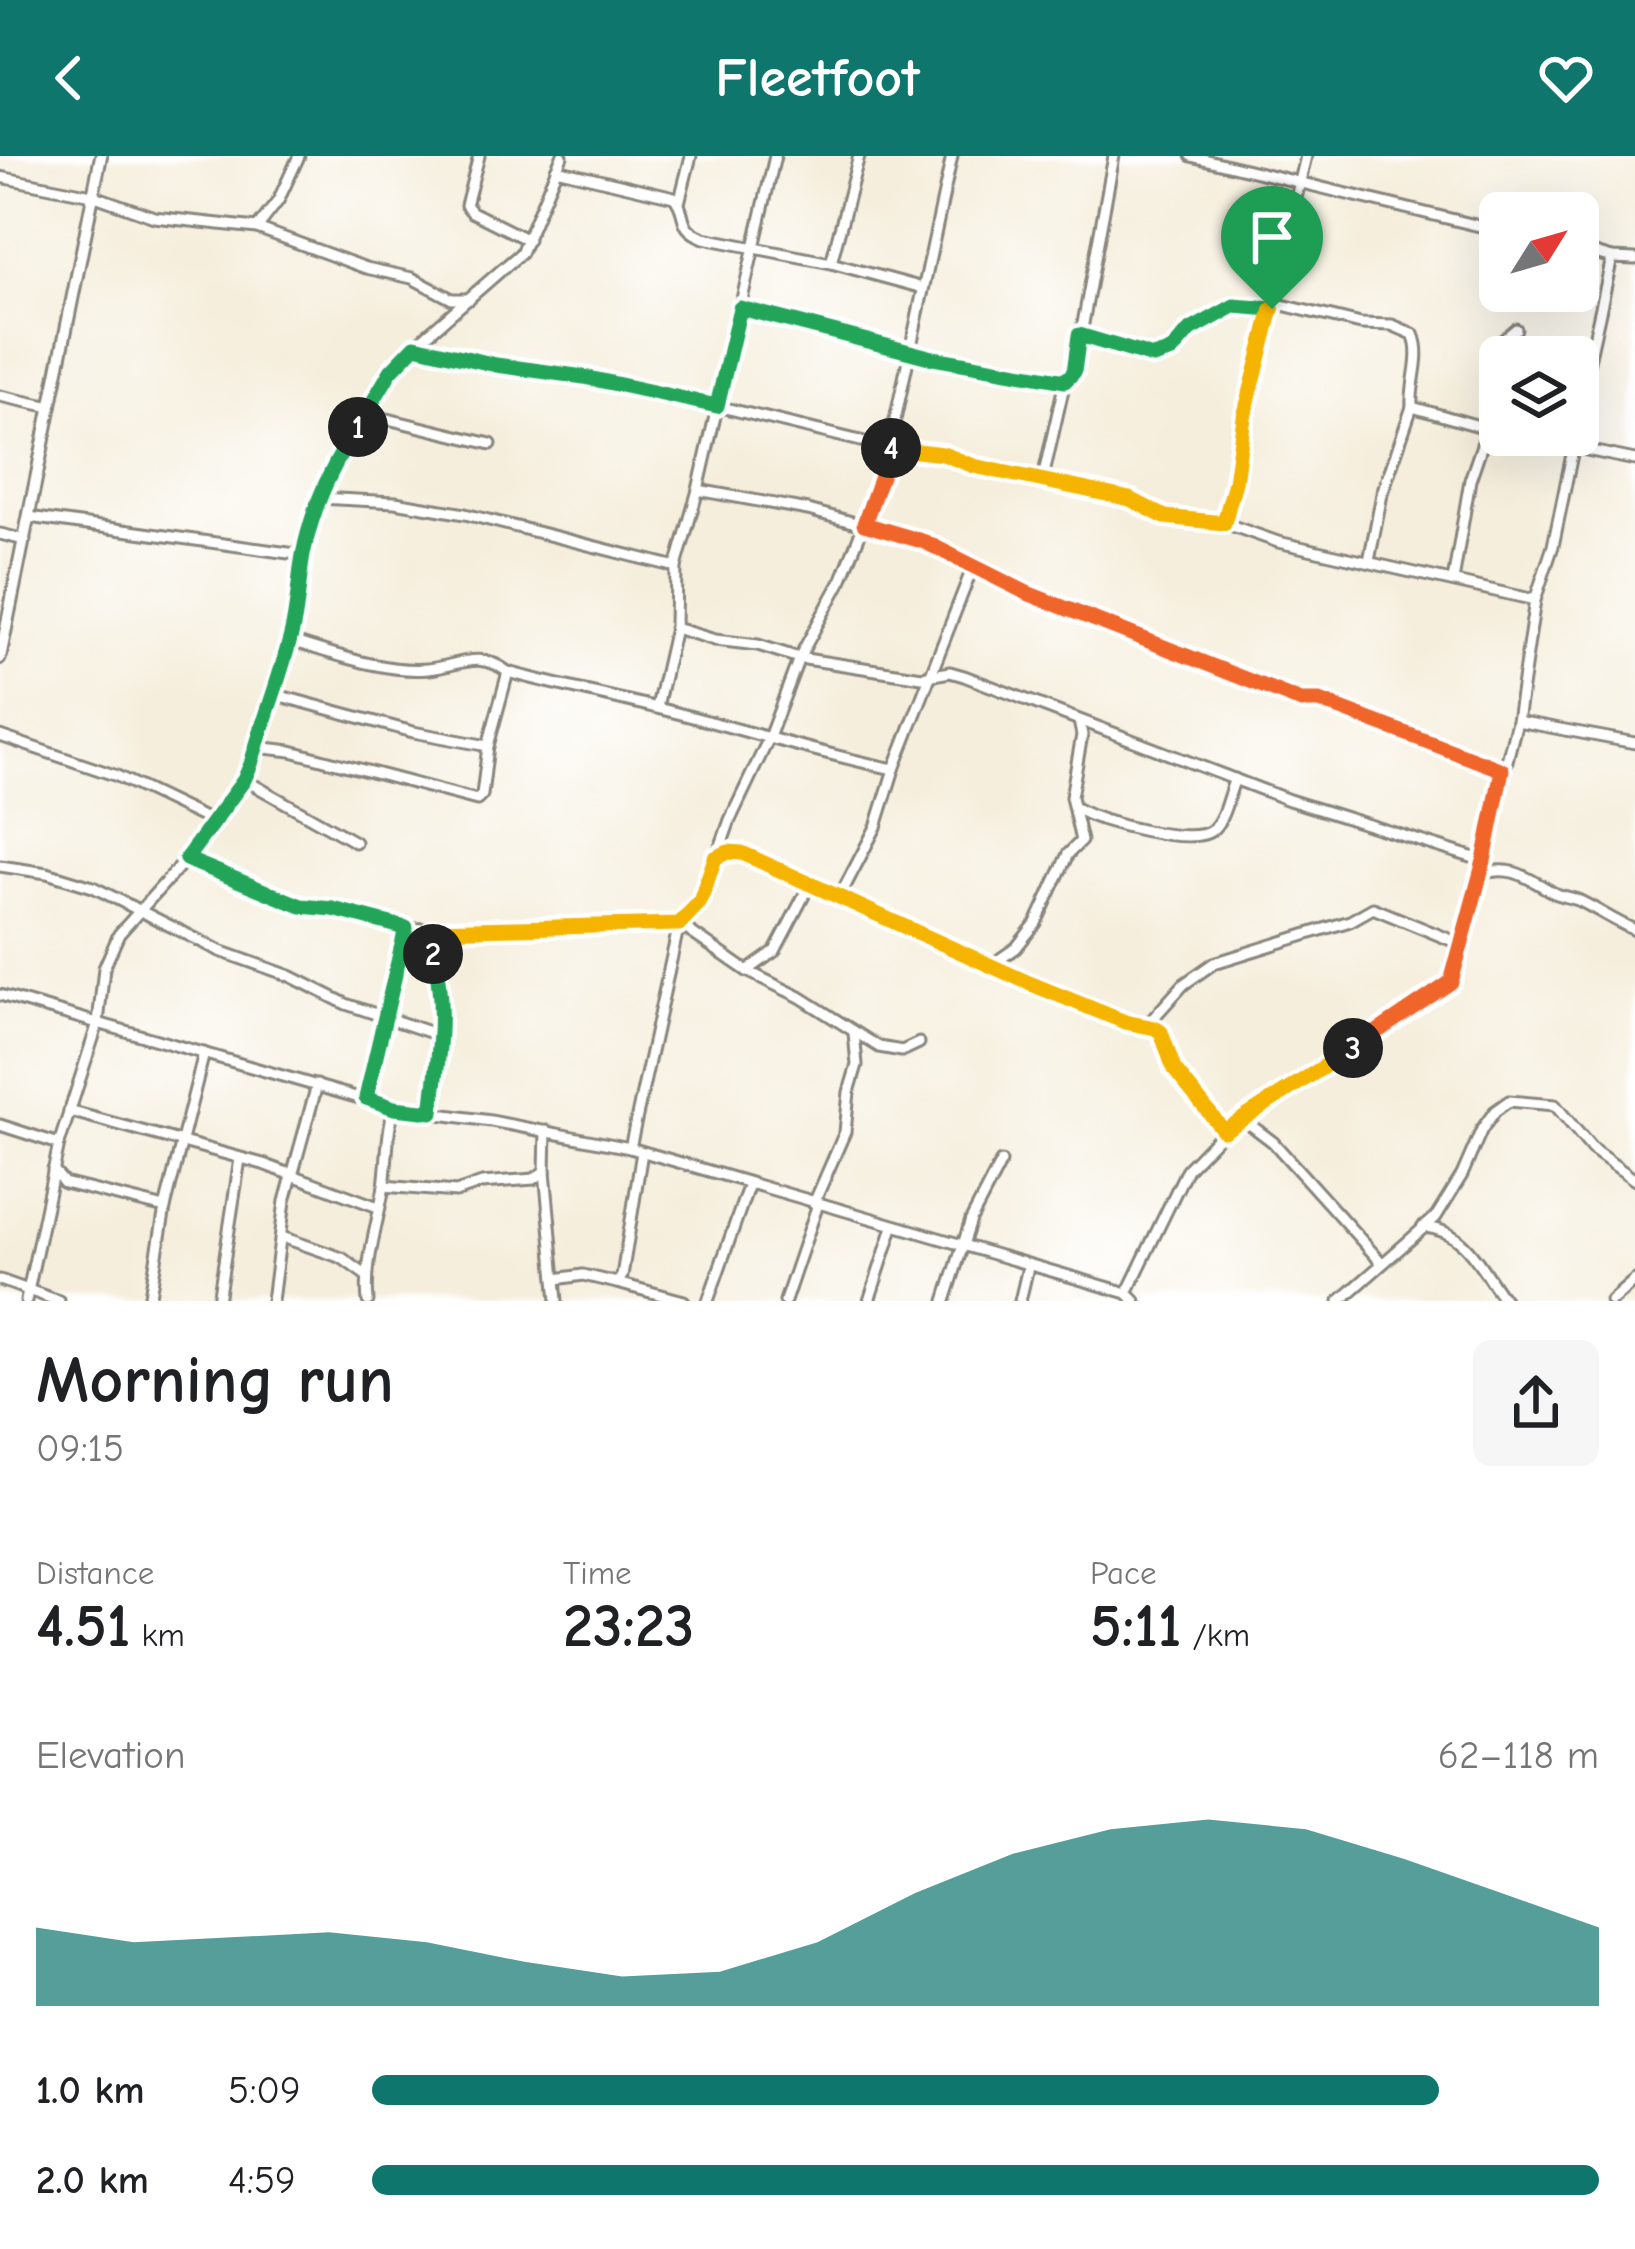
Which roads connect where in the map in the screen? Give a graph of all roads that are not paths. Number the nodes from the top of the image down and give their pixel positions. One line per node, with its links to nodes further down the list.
1 (101, 156): 15 (main road)
2 (299, 156): 18 (street)
3 (479, 156): 19 (street)
4 (562, 156): 12 (street)
5 (691, 156): 16 (street)
6 (776, 156): 20 (street)
7 (859, 156): 24 (street)
8 (952, 156): 25 (street)
9 (1114, 156): 30 (street)
10 (1191, 156): 14 (street)
11 (1306, 156): 14 (street)
12 (556, 170): 16 (street); 19 (street)
13 (0, 177): 15 (street)
14 (1298, 180): 17 (street); 27 (street)
15 (92, 195): 18 (street); 38 (main road)
16 (679, 203): 20 (street)
17 (1479, 226)
18 (256, 228): 26 (street)
19 (528, 240): 26 (street)
20 (755, 250): 24 (street); 28 (street)
21 (1599, 254): 22 (street)
22 (1612, 258): 23 (street); 32 (street)
23 (1635, 259)
24 (831, 263): 25 (street)
25 (923, 289): 34 (street)
26 (470, 299): 33 (street)
27 (1273, 306): 30 (street); 39 (street); 52 (street)
28 (740, 308): 34 (street); 37 (street)
29 (1516, 329): 31 (street)
30 (1079, 335): 35 (street)
31 (1508, 336)
32 (1595, 336)
33 (415, 346): 37 (street); 40 (street)
34 (909, 352): 35 (street); 43 (street)
35 (1065, 381): 48 (street)
36 (0, 396): 38 (street)
37 (717, 406): 43 (street); 49 (street)
38 (51, 407): 51 (main road)
39 (1412, 407): 41 (street); 57 (street)
40 (367, 414): 42 (street); 50 (street)
41 (1479, 428)
42 (491, 444)
43 (889, 448): 48 (street); 53 (street)
44 (1599, 453): 47 (street)
45 (1479, 454): 60 (street)
46 (1574, 456): 61 (street)
47 (1635, 460)
48 (1043, 478): 52 (street)
49 (698, 490): 53 (street); 58 (street)
50 (319, 498): 56 (street); 58 (street)
51 (29, 518): 55 (main road); 56 (street)
52 (1224, 523): 57 (street)
53 (864, 524): 59 (street); 65 (street)
54 (0, 534): 55 (street)
55 (25, 540): 64 (main road)
56 (303, 555): 63 (street)
57 (1369, 560): 60 (street)
58 (676, 567): 62 (street)
59 (972, 569): 67 (street); 78 (street)
60 (1453, 581): 61 (street)
61 (1535, 600): 71 (street)
62 (675, 628): 65 (street); 69 (street)
63 (290, 641): 66 (street); 68 (street)
64 (0, 658)
65 (799, 658): 67 (street); 73 (street)
66 (508, 672): 69 (street); 75 (street)
67 (930, 675): 70 (street); 77 (street)
68 (273, 694): 75 (street); 76 (street)
69 (657, 707): 73 (street)
70 (1079, 722): 79 (street); 81 (street)
71 (1517, 722): 74 (street); 78 (street)
72 (0, 736): 82 (street)
73 (768, 740): 77 (street); 84 (street)
74 (1635, 743)
75 (488, 746): 76 (street)
76 (256, 747): 80 (street)
77 (894, 769): 90 (street)
78 (1502, 770): 86 (street)
79 (1235, 778): 81 (street); 86 (street)
80 (244, 780): 82 (street); 83 (street)
81 (1075, 806): 97 (street)
82 (214, 823): 85 (street)
83 (355, 842)
84 (715, 858): 89 (street); 92 (street)
85 (186, 859): 91 (street); 93 (street)
86 (1484, 861): 88 (street)
87 (0, 866): 91 (street)
88 (1480, 874): 95 (street); 96 (street)
89 (810, 884): 90 (street); 98 (street)
90 (840, 896): 97 (street)
91 (139, 910): 100 (street); 101 (street)
92 (679, 924): 94 (street); 98 (street); 118 (street)
93 (406, 928): 94 (street); 100 (street)
94 (433, 930): 104 (street)
95 (1635, 930)
96 (1463, 946): 102 (street); 112 (street)
97 (989, 966): 102 (street)
98 (747, 971): 103 (street)
99 (0, 995): 101 (street)
100 (387, 1019): 104 (street); 108 (street)
101 (98, 1023): 106 (street); 110 (street)
102 (1147, 1025): 115 (street)
103 (854, 1033): 105 (street); 128 (street)
104 (440, 1036): 111 (street)
105 (919, 1043)
106 (204, 1053): 107 (street); 116 (street)
107 (317, 1085): 108 (street); 124 (street)
108 (366, 1098): 109 (street)
109 (394, 1108): 111 (street); 127 (street)
110 (69, 1112): 116 (street); 117 (street)
111 (432, 1112): 114 (street)
112 (1244, 1120): 115 (street); 135 (street)
113 (0, 1125): 117 (street)
114 (546, 1131): 118 (street); 123 (street)
115 (1224, 1131): 143 (street)
116 (183, 1141): 120 (street); 130 (street)
117 (59, 1144): 122 (street)
118 (630, 1148): 119 (street)
119 (642, 1152): 126 (street); 141 (street)
120 (240, 1159): 124 (street); 146 (street)
121 (1001, 1162): 134 (street)
122 (53, 1170): 130 (street); 142 (street)
123 (545, 1171): 127 (street); 138 (street)
124 (291, 1174): 129 (street); 133 (street)
125 (1635, 1180): 132 (street)
126 (749, 1184): 128 (street); 151 (street)
127 (384, 1186): 129 (street)
128 (816, 1203): 131 (street); 152 (street)
129 (378, 1207): 137 (street)
130 (165, 1208): 145 (street)
131 (893, 1227): 134 (street); 153 (street)
132 (1423, 1227): 135 (street); 157 (street)
133 (282, 1237): 137 (street); 147 (street)
134 (962, 1245): 136 (street); 154 (street)
135 (1381, 1262): 156 (street)
136 (1028, 1267): 143 (street); 155 (street)
137 (367, 1276): 148 (street)
138 (556, 1279): 141 (street); 149 (street)
139 (0, 1280): 142 (street)
140 (1635, 1280): 158 (street)
141 (616, 1283): 150 (street)
142 (26, 1295): 144 (street)
143 (1131, 1297)
144 (59, 1301)
145 (149, 1301)
146 (218, 1301)
147 (272, 1301)
148 (370, 1301)
149 (557, 1301)
150 (684, 1301)
151 (708, 1301)
152 (785, 1301)
153 (869, 1301)
154 (945, 1301)
155 (1020, 1301)
156 (1340, 1301)
157 (1505, 1301)
158 (1611, 1301)

